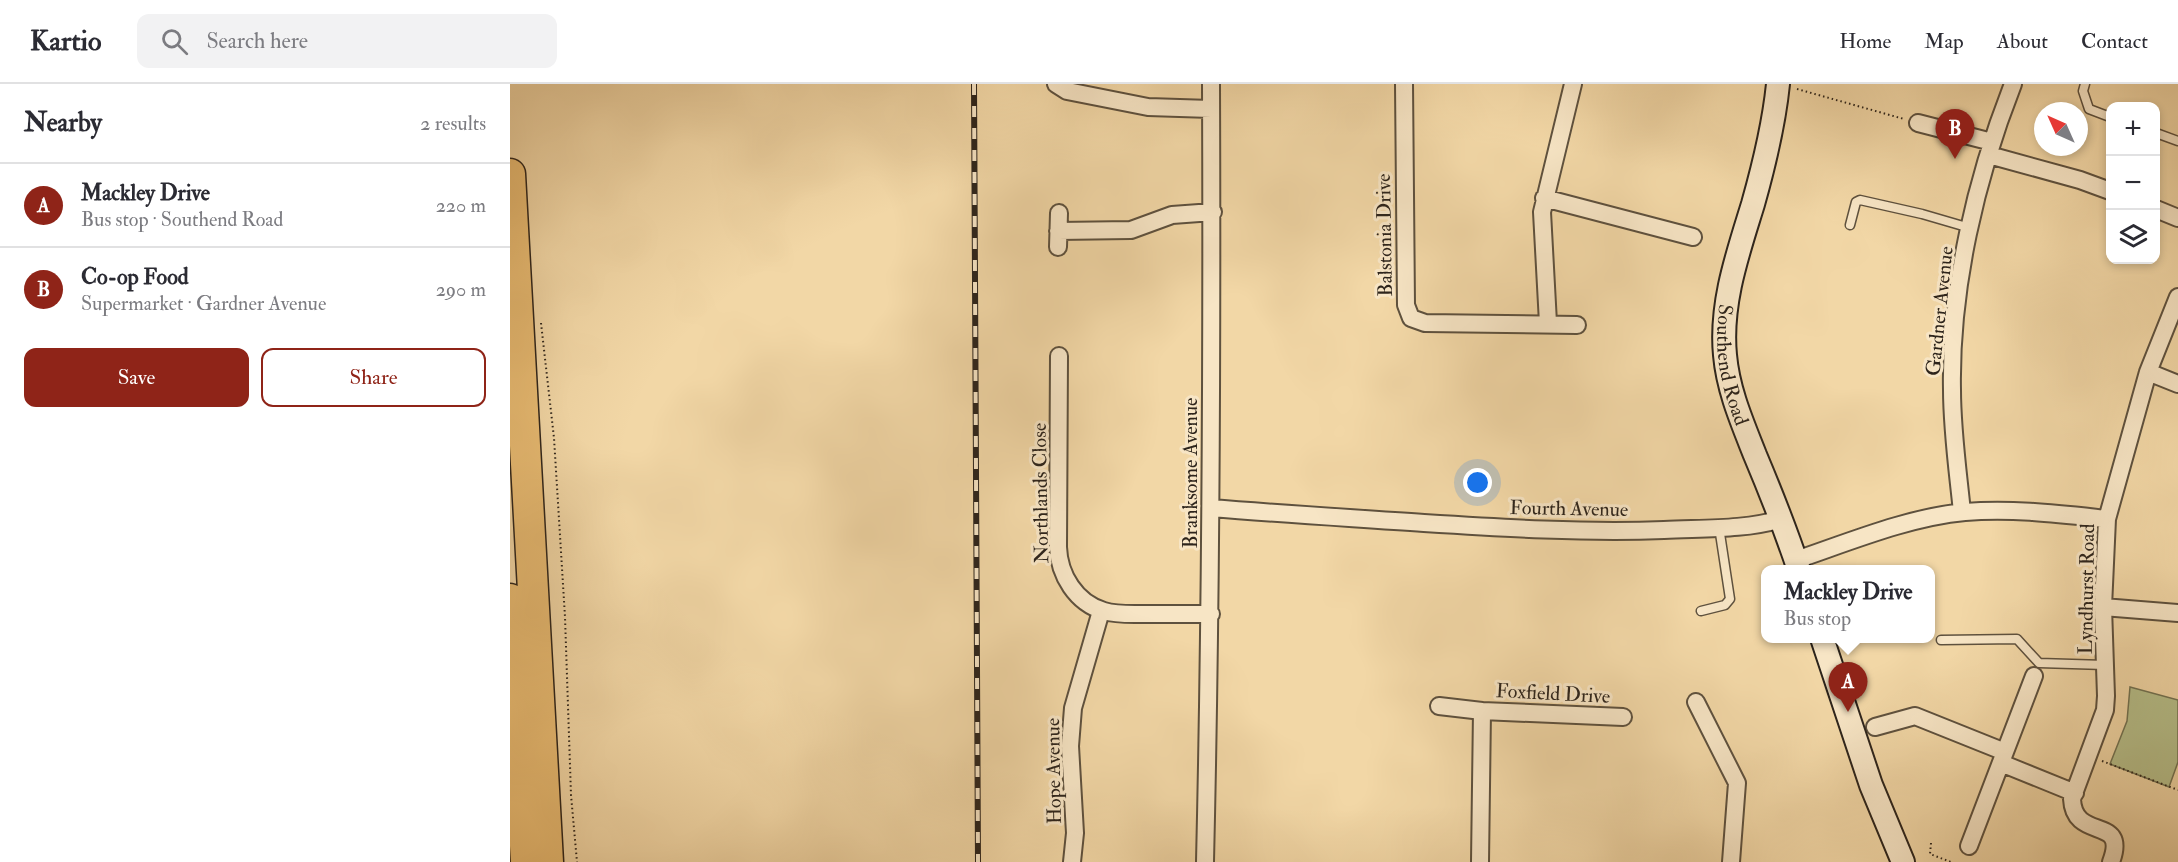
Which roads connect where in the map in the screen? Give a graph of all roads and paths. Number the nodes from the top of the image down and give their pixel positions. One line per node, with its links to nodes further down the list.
1 (1056, 84): 8 (street)
2 (1211, 84): 8 (street, Branksome Avenue)
3 (1404, 84): 26 (street, Balstonia Drive)
4 (1574, 84): 16 (street)
5 (2013, 84): 13 (street, Gardner Avenue)
6 (2085, 84): 9 (lane)
7 (1786, 86): 10 (path); 33 (street, Southend Road)
8 (1211, 109): 18 (street, Branksome Avenue)
9 (2106, 115)
10 (1918, 123): 13 (street)
11 (2160, 134): 12 (lane)
12 (2178, 141)
13 (1990, 148): 15 (street); 22 (street, Gardner Avenue)
14 (510, 174): 59 (highway)
15 (2106, 190)
16 (1544, 198): 23 (street); 26 (street)
17 (2158, 210): 20 (street)
18 (1213, 212): 19 (street); 31 (street, Branksome Avenue)
19 (1059, 213)
20 (2178, 218)
21 (1850, 225): 22 (lane)
22 (1970, 228): 32 (street, Gardner Avenue)
23 (1694, 237)
24 (2178, 297): 29 (street, Lyndhurst Road)
25 (540, 316): 60 (path)
26 (1548, 323): 27 (street, Balstonia Drive)
27 (1577, 325)
28 (1059, 356): 40 (street, Northlands Close)
29 (2148, 372): 30 (street); 34 (street, Lyndhurst Road)
30 (2178, 384)
31 (1211, 508): 35 (street, Fourth Avenue); 42 (street, Branksome Avenue)
32 (1962, 512): 34 (street); 36 (street)
33 (1781, 519): 35 (street, Fourth Avenue); 36 (street, Southend Road)
34 (2108, 519): 38 (street, Lyndhurst Road)
35 (1719, 527): 39 (lane)
36 (1798, 565)
37 (510, 599): 58 (highway)
38 (2103, 607): 41 (street); 45 (street, Lyndhurst Road)
39 (1701, 610)
40 (1101, 611): 42 (street); 61 (street, Hope Avenue)
41 (2178, 613)
42 (1210, 614): 62 (street, Branksome Avenue)
43 (1941, 640): 45 (lane)
44 (1823, 643): 65 (street)
45 (2105, 665): 52 (street, Lyndhurst Road)
46 (2034, 676): 53 (street)
47 (1696, 702): 64 (street)
48 (1439, 706): 49 (street, Foxfield Drive)
49 (1482, 711): 50 (street, Foxfield Drive); 63 (street, Foxfield Drive)
50 (1623, 717)
51 (1875, 727): 53 (street)
52 (2089, 756): 54 (path); 55 (street, Lyndhurst Road)
53 (2003, 757): 55 (street); 57 (street)
54 (2178, 790)
55 (2075, 793): 67 (street)
56 (1930, 843): 66 (path)
57 (1969, 846)
58 (526, 862)
59 (548, 862)
60 (577, 862)
61 (1072, 862)
62 (1204, 862)
63 (1480, 862)
64 (1731, 862)
65 (1903, 862)
66 (1951, 862)
67 (2111, 862)

